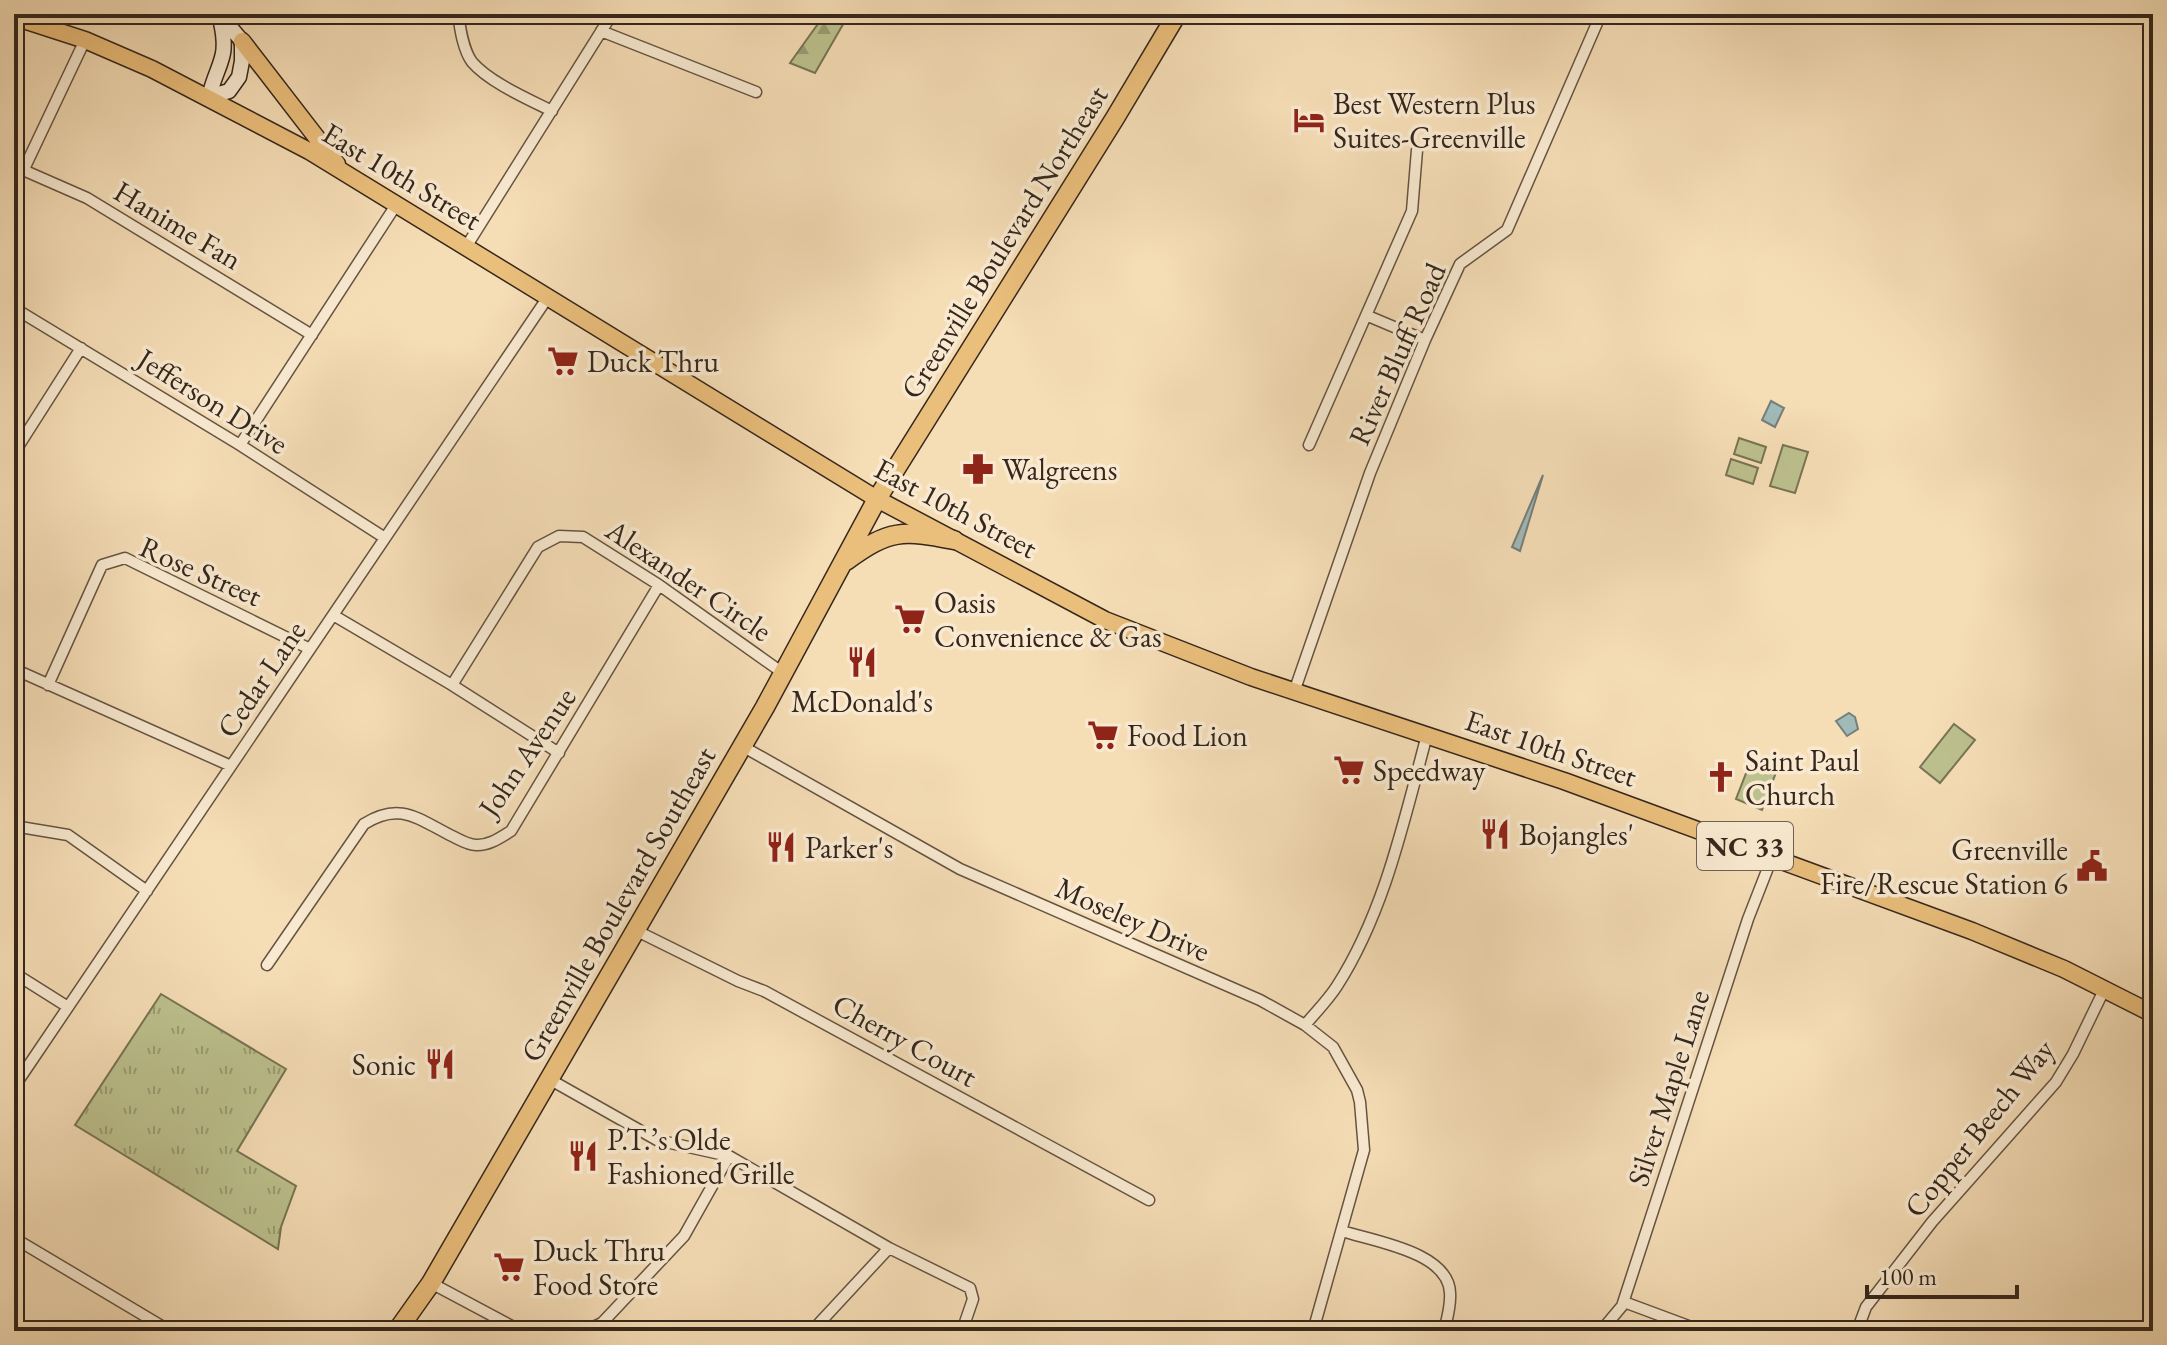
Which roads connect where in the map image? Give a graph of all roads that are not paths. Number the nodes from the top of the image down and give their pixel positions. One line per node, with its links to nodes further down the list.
1 (458, 14): 11 (street)
2 (612, 14): 6 (street)
3 (1177, 14): 26 (highway, Greenville Boulevard Northeast)
4 (1601, 14): 21 (street, River Bluff Road)
5 (14, 17): 7 (main road, East 10th Street)
6 (601, 31): 9 (street); 11 (street)
7 (85, 40): 10 (main road, East 10th Street); 13 (street)
8 (242, 41): 10 (main road); 10 (main road); 14 (main road)
9 (756, 92)
10 (209, 97): 14 (main road, East 10th Street)
11 (552, 111): 16 (street)
12 (1417, 150): 19 (street)
13 (19, 168): 20 (street, Hanime Fan)
14 (343, 172): 15 (main road, East 10th Street)
15 (396, 205): 16 (main road, East 10th Street); 20 (street)
16 (466, 247): 17 (main road, East 10th Street)
17 (548, 297): 26 (main road, East 10th Street); 27 (street, Cedar Lane)
18 (14, 308): 22 (street, Jefferson Drive)
19 (1368, 316): 21 (street); 24 (street)
20 (312, 335): 23 (street)
21 (1425, 340): 37 (street, River Bluff Road)
22 (81, 348): 23 (street, Jefferson Drive); 25 (street)
23 (240, 445): 27 (street, Jefferson Drive)
24 (1309, 445)
25 (14, 453)
26 (877, 499): 28 (main road, East 10th Street / NC 33); 29 (highway, Greenville Boulevard Southeast)
27 (385, 538): 31 (street, Cedar Lane)
28 (954, 540): 29 (highway); 37 (main road, East 10th Street / NC 33)
29 (841, 565): 34 (highway, Greenville Boulevard Southeast)
30 (659, 585): 34 (street, Alexander Circle); 36 (street, Alexander Circle); 40 (street, John Avenue)
31 (333, 615): 32 (street, Cedar Lane); 36 (street)
32 (310, 649): 35 (street, Rose Street); 41 (street, Cedar Lane)
33 (14, 669): 35 (street)
34 (783, 673): 39 (highway, Greenville Boulevard Southeast)
35 (48, 685): 41 (street)
36 (452, 685): 40 (street)
37 (1294, 692): 38 (main road, East 10th Street / NC 33)
38 (1427, 735): 43 (main road, East 10th Street / NC 33); 51 (street)
39 (742, 746): 45 (highway, Greenville Boulevard Southeast); 51 (street, Moseley Drive)
40 (559, 753): 46 (street, John Avenue)
41 (231, 766): 44 (street, Cedar Lane)
42 (14, 826): 44 (street)
43 (1773, 855): 48 (main road, East 10th Street / NC 33); 60 (street, Silver Maple Lane)
44 (147, 891): 49 (street, Cedar Lane)
45 (635, 930): 52 (highway, Greenville Boulevard Southeast); 55 (street, Cherry Court)
46 (267, 965)
47 (14, 973): 49 (street)
48 (2104, 990): 50 (main road, East 10th Street / NC 33); 71 (street, Copper Beech Way)
49 (68, 1007): 53 (street, Cedar Lane)
50 (2153, 1014)
51 (1305, 1025): 56 (street, Moseley Drive)
52 (549, 1079): 54 (street); 59 (highway, Greenville Boulevard Southeast)
53 (14, 1087)
54 (729, 1156): 58 (street); 64 (street)
55 (1149, 1200)
56 (1342, 1231): 67 (street, Moseley Drive); 68 (street)
57 (14, 1238): 61 (street)
58 (889, 1248): 65 (street); 66 (street)
59 (431, 1283): 62 (highway, Greenville Boulevard Southeast); 63 (street)
60 (1624, 1302): 69 (street, Silver Maple Lane); 70 (street)
61 (170, 1331)
62 (397, 1331)
63 (521, 1331)
64 (585, 1331)
65 (812, 1331)
66 (962, 1331)
67 (1313, 1331)
68 (1444, 1331)
69 (1601, 1331)
70 (1702, 1331)
71 (1857, 1331)

